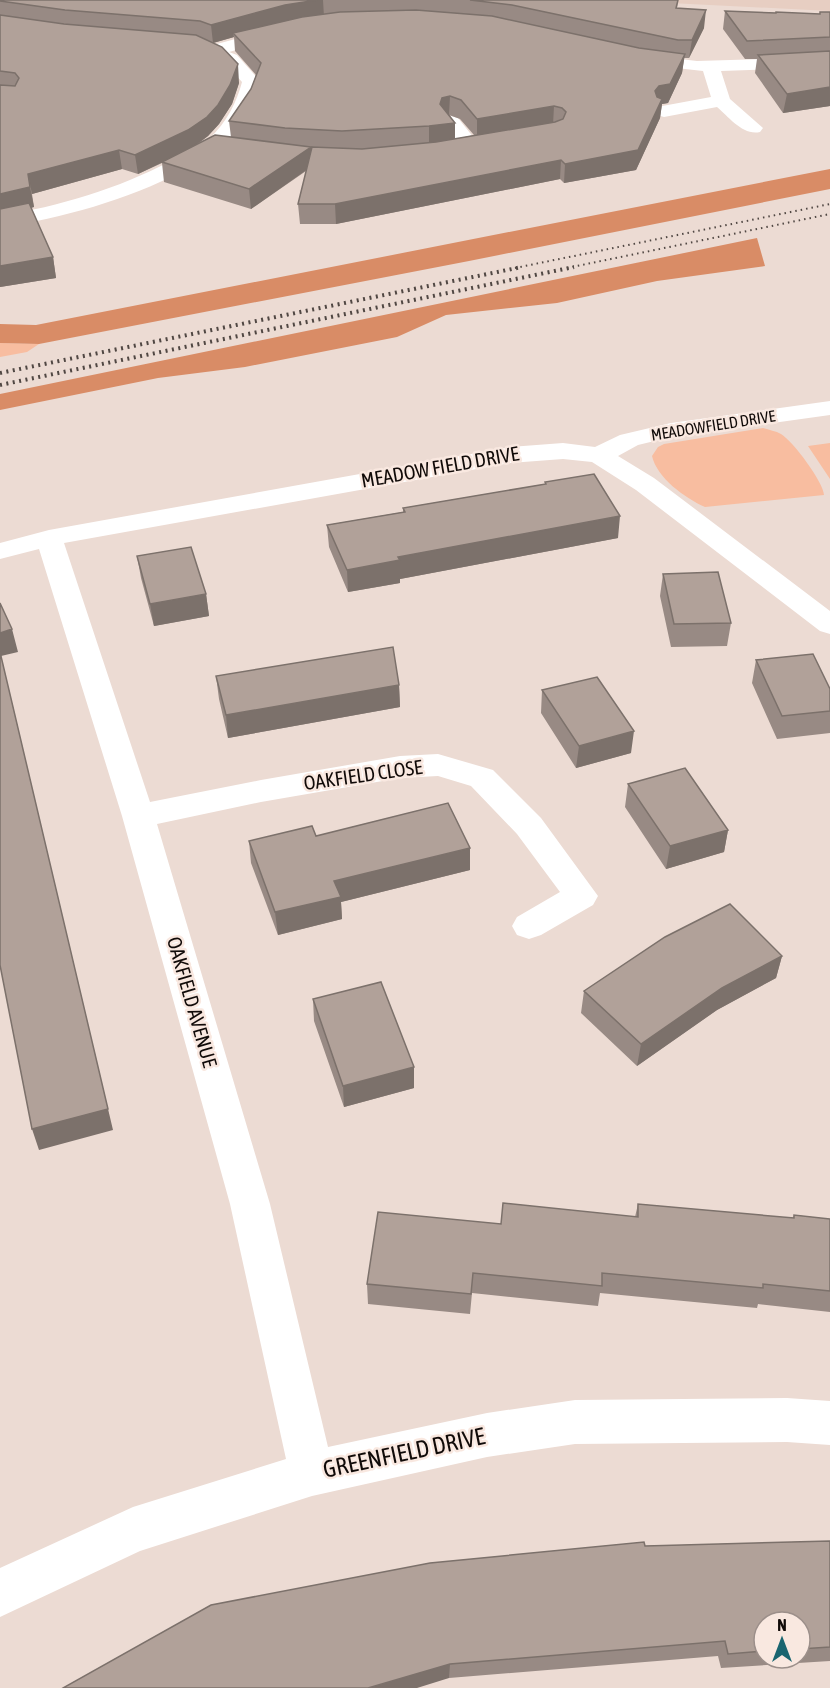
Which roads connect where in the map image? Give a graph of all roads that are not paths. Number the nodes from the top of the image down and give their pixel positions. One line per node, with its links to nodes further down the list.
1 (289, 30): 3 (street)
2 (182, 43): 3 (street)
3 (215, 50): 12 (street)
4 (626, 56): 6 (street)
5 (830, 62): 6 (street)
6 (711, 66): 7 (street)
7 (721, 101): 8 (street); 10 (street)
8 (664, 111)
9 (451, 122): 11 (street)
10 (753, 128)
11 (495, 143)
12 (213, 146): 13 (street); 14 (street)
13 (236, 150)
14 (0, 222)
15 (830, 408): 16 (street, MEADOWFIELD DRIVE)
16 (599, 455): 17 (street, MEADOW FIELD DRIVE); 19 (street, MEADOW FIELD DRIVE)
17 (49, 538): 18 (street, MEADOW FIELD DRIVE); 20 (street, OAKFIELD AVENUE)
18 (0, 551)
19 (830, 625)
20 (138, 816): 21 (street, OAKFIELD CLOSE); 23 (street, OAKFIELD AVENUE)
21 (529, 926)
22 (830, 1423): 23 (street, GREENFIELD DRIVE)
23 (312, 1473): 24 (street, GREENFIELD DRIVE)
24 (0, 1593)

